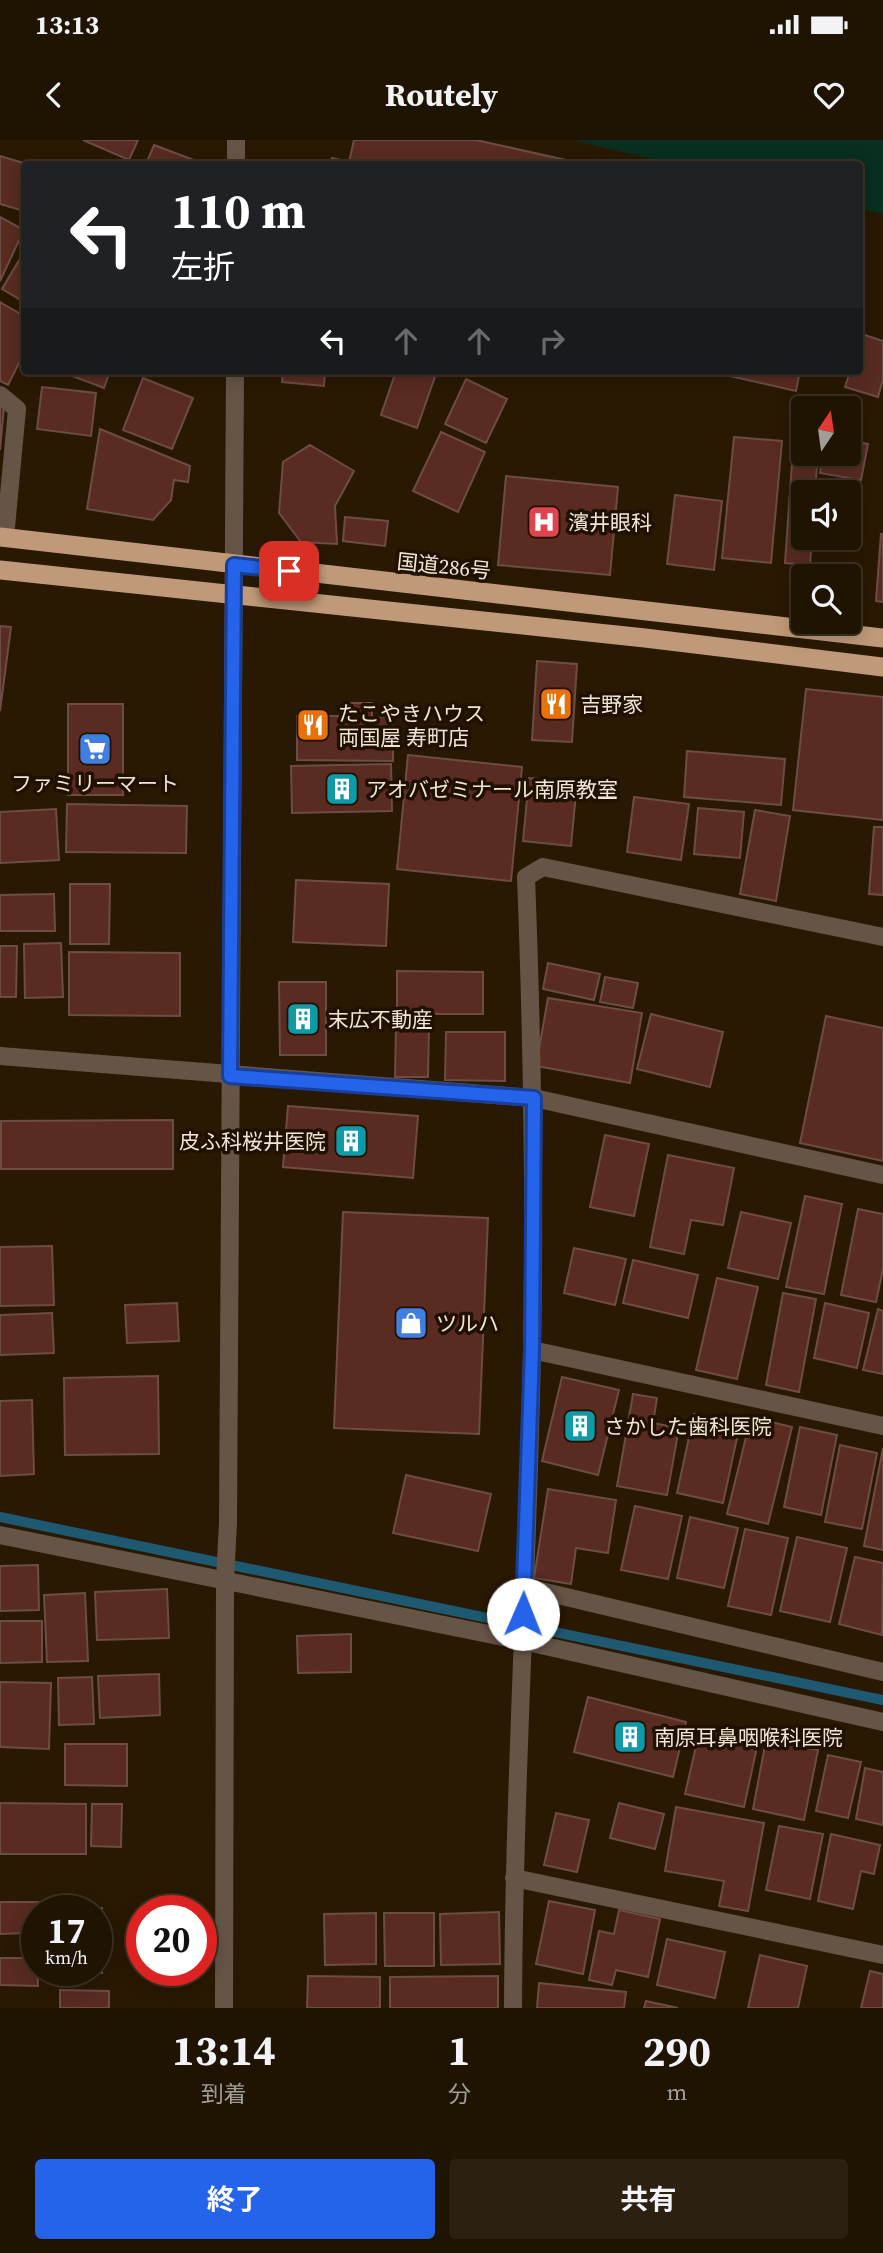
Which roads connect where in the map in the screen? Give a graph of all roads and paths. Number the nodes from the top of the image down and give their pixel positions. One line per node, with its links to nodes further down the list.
1 (236, 140): 2 (street)
2 (236, 161)
3 (235, 375): 6 (street)
4 (0, 395): 5 (street)
5 (3, 538): 6 (highway, 国道286号)
6 (234, 565): 8 (street); 9 (highway, 国道286号)
7 (0, 570): 8 (highway)
8 (232, 595): 10 (highway); 13 (street)
9 (883, 638)
10 (883, 667)
11 (883, 937): 14 (street)
12 (0, 1056): 13 (street)
13 (230, 1076): 14 (street); 19 (street)
14 (534, 1098): 15 (street); 16 (street)
15 (883, 1175)
16 (532, 1350): 17 (street); 20 (street)
17 (883, 1426)
18 (0, 1535): 19 (street)
19 (225, 1580): 21 (street); 26 (street)
20 (524, 1587): 21 (street); 22 (street)
21 (523, 1641): 23 (street); 24 (street)
22 (883, 1672)
23 (883, 1722)
24 (514, 1878): 25 (street); 27 (street)
25 (883, 1955)
26 (224, 2008)
27 (513, 2008)

